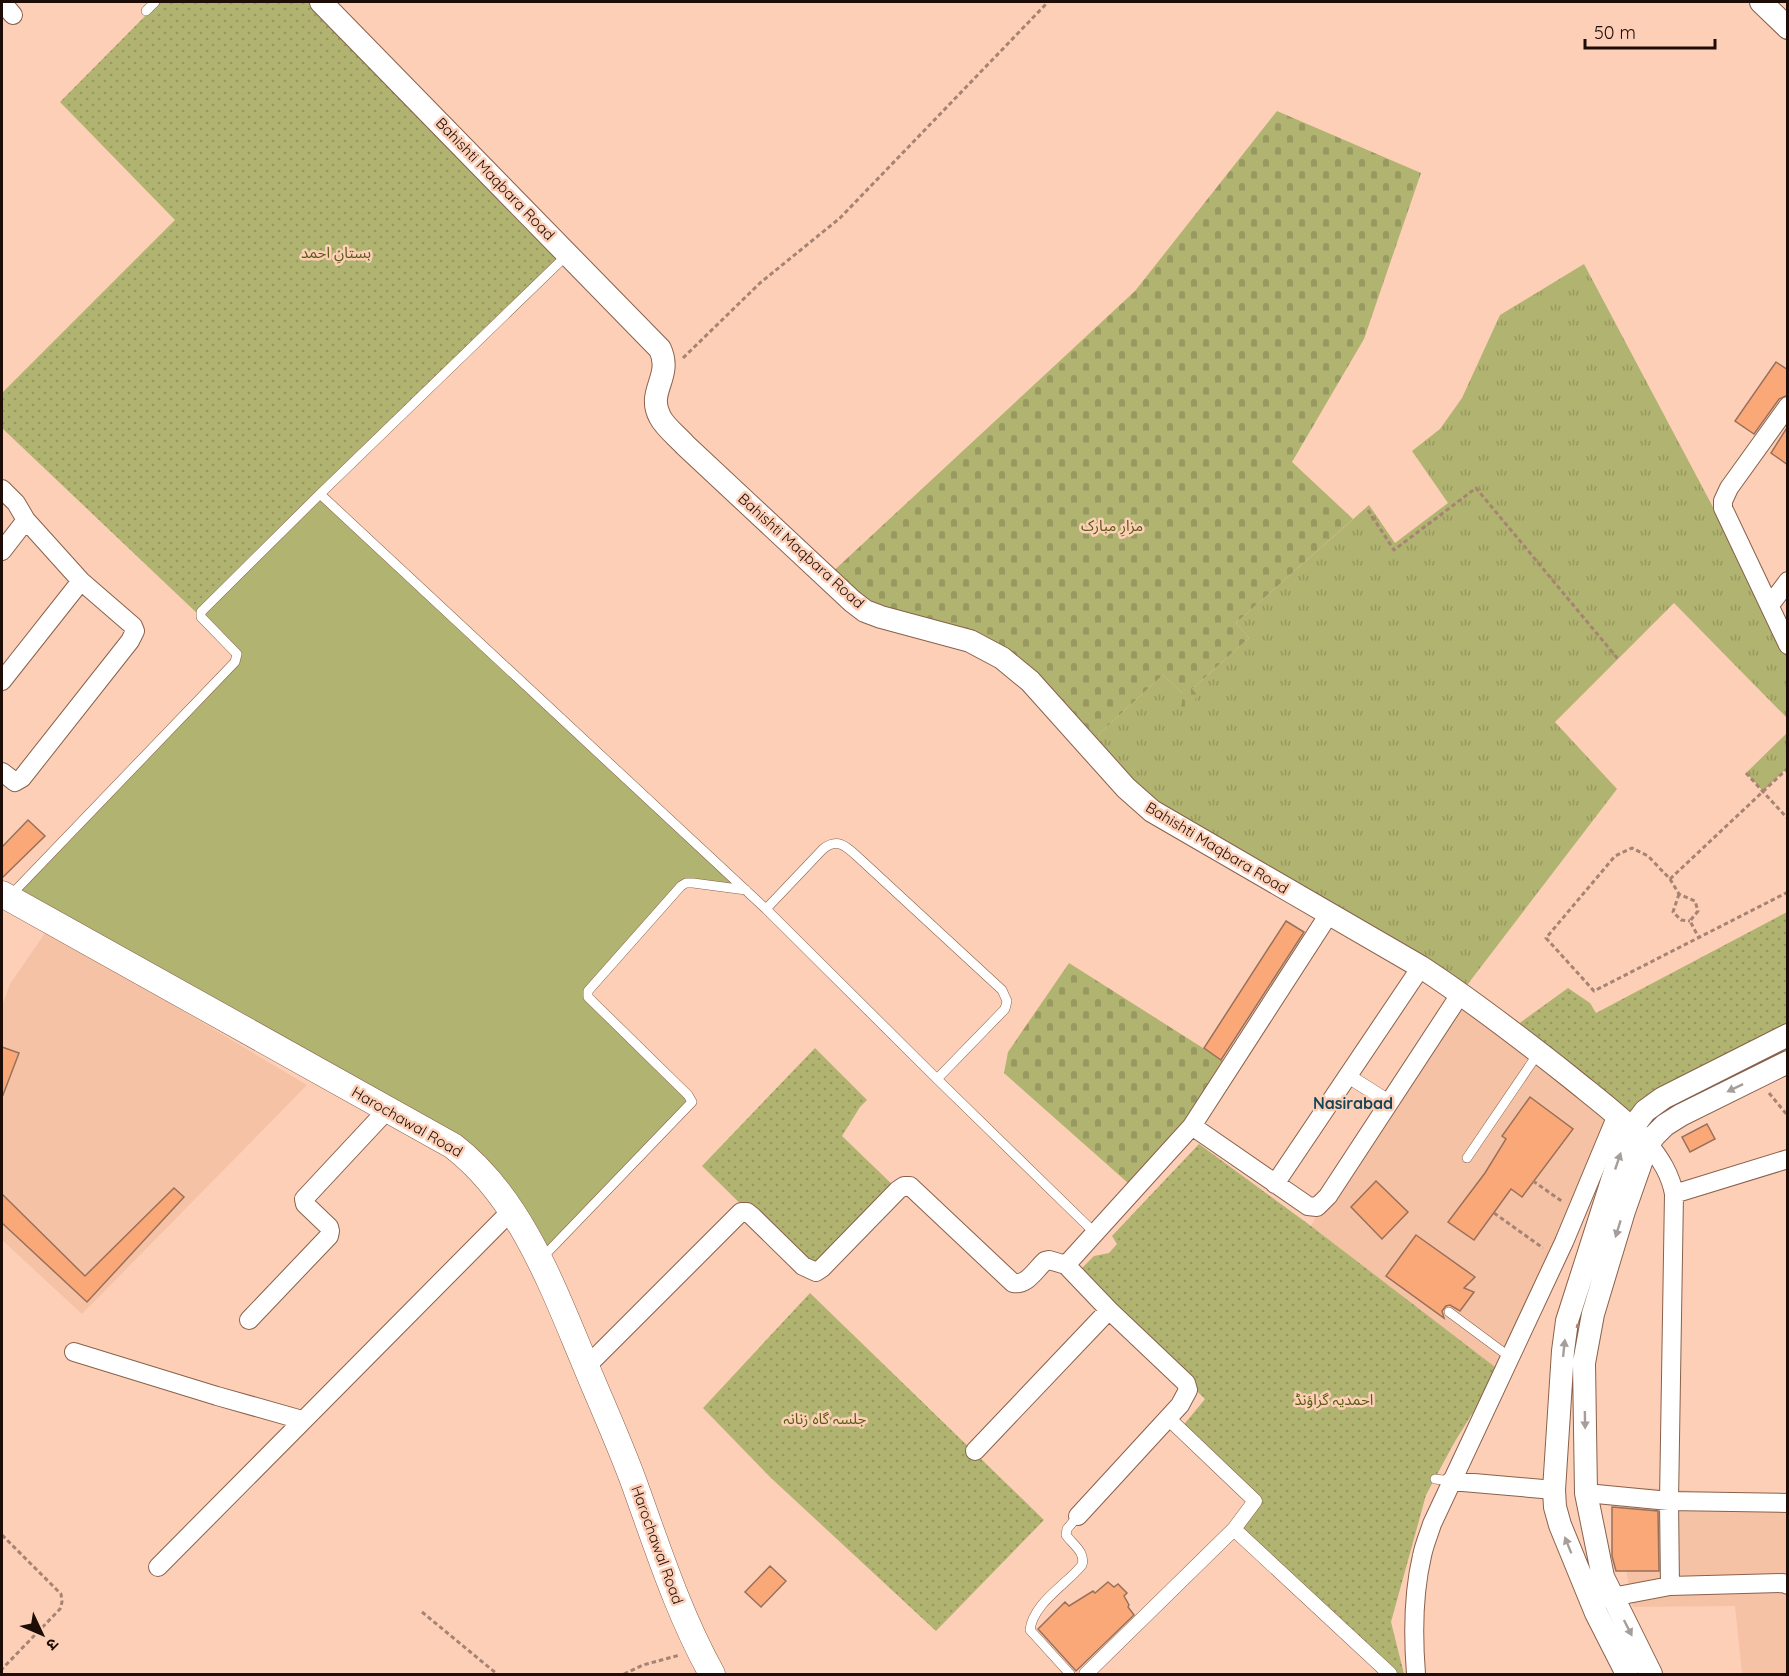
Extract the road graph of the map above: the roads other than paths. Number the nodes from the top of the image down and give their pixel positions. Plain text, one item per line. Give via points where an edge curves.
1 (155, 2) edge
2 (321, 2) edge
3 (1761, 2) edge
4 (146, 11) dead end
5 (1788, 28) edge
6 (568, 254) junction
7 (1788, 406) edge
8 (2, 489) edge
9 (320, 494) junction
10 (26, 520) junction
11 (2, 551) edge
12 (81, 581) junction
13 (1788, 581) edge
14 (1770, 605) junction
15 (1788, 645) edge
16 (2, 681) edge
17 (2, 772) edge
18 (746, 890) junction
19 (5, 896) edge
20 (766, 909) junction
21 (1329, 914) junction
22 (1421, 967) junction
23 (1461, 993) junction
24 (1788, 1035) edge
25 (1539, 1052) junction
26 (1788, 1062) edge
27 (1348, 1076) junction
28 (937, 1079) junction
29 (1389, 1102) junction
30 (387, 1110) junction
31 (1192, 1126) junction
32 (1638, 1135) junction
33 (1467, 1158) dead end
34 (1788, 1159) edge
35 (1275, 1184) junction
36 (1673, 1189) junction
37 (511, 1211) junction
38 (1096, 1233) junction
39 (540, 1260) junction
40 (1066, 1264) junction
41 (1109, 1310) junction
42 (1449, 1312) dead end
43 (249, 1320) dead end
44 (1578, 1325) junction
45 (74, 1352) dead end
46 (1510, 1358) junction
47 (586, 1367) junction
48 (1168, 1418) junction
49 (302, 1420) junction
50 (975, 1451) dead end
51 (1443, 1480) junction
52 (1554, 1490) junction
53 (1586, 1493) junction
54 (1778, 1499) edge
55 (1669, 1501) junction
56 (1078, 1516) joint
57 (1234, 1528) junction
58 (158, 1567) dead end
59 (1788, 1585) edge
60 (1670, 1586) junction
61 (1600, 1587) junction
62 (711, 1674) edge
63 (1070, 1674) edge
64 (1086, 1674) edge
65 (1390, 1674) edge
66 (1416, 1674) edge
67 (1627, 1674) edge
68 (1651, 1674) edge

1 - 4 lane
2 - 6 street, Bahishti Maqbara Road
3 - 5 street
6 - 9 lane
6 - 21 street, Bahishti Maqbara Road via 660,349 665,369 655,399 661,420 852,601 873,614 970,641 1002,658 1030,681 1152,812
7 - 14 street via 1723,501 1725,514
8 - 10 street
9 - 18 lane
9 - 19 lane via 201,612 201,617 237,654 235,662
10 - 11 street
10 - 12 street
12 - 16 street
12 - 17 street via 133,626 134,636 22,778 12,781
13 - 14 street
14 - 15 street
18 - 20 lane
18 - 39 lane via 693,883 681,886 588,991 588,997 692,1102
19 - 30 main road, Harochawal Road
20 - 28 lane
20 - 28 lane via 830,843 846,846 1002,990 1007,1001 1005,1009
21 - 22 street, Bahishti Maqbara Road
21 - 31 street
22 - 23 street, Bahishti Maqbara Road
22 - 27 street
23 - 25 street, Bahishti Maqbara Road
23 - 29 street
24 - 32 street via 1663,1098 1645,1111
25 - 32 street, Bahishti Maqbara Road
25 - 33 lane
26 -> 32 street
27 - 29 street
27 - 35 street
28 - 38 lane
29 - 35 street via 1317,1207 1308,1206
30 - 37 main road, Harochawal Road via 465,1155
30 - 43 street via 304,1199 329,1227 328,1236
31 - 35 street
31 - 38 street
32 - 36 street
32 - 44 street via 1616,1168
32 - 46 street via 1576,1212
34 - 36 street
36 - 55 street
37 - 39 main road, Harochawal Road
37 - 49 street
38 - 40 street
39 - 47 main road, Harochawal Road
40 - 41 street
40 - 47 street via 1045,1261 1024,1282 1014,1283 910,1186 898,1190 816,1272 803,1266 752,1216 741,1212
41 - 48 street via 1186,1383 1185,1397
41 - 50 street
42 - 46 lane
52 -> 44 street via 1563,1351
44 -> 53 street via 1584,1363
45 - 49 street
46 - 51 street
47 - 62 main road, Harochawal Road via 676,1598
48 - 56 street
48 - 57 street via 1255,1501
49 - 58 street
51 - 52 street
51 - 66 street via 1418,1582
52 - 53 street
61 -> 52 street via 1558,1516
53 - 55 street
53 - 61 street
54 - 55 street
55 - 60 street
56 - 63 lane via 1066,1535 1082,1553 1082,1565 1041,1606 1031,1619 1030,1630
57 - 64 street
57 - 65 street
59 - 60 street
60 - 61 street
61 - 67 street
61 -> 68 street

